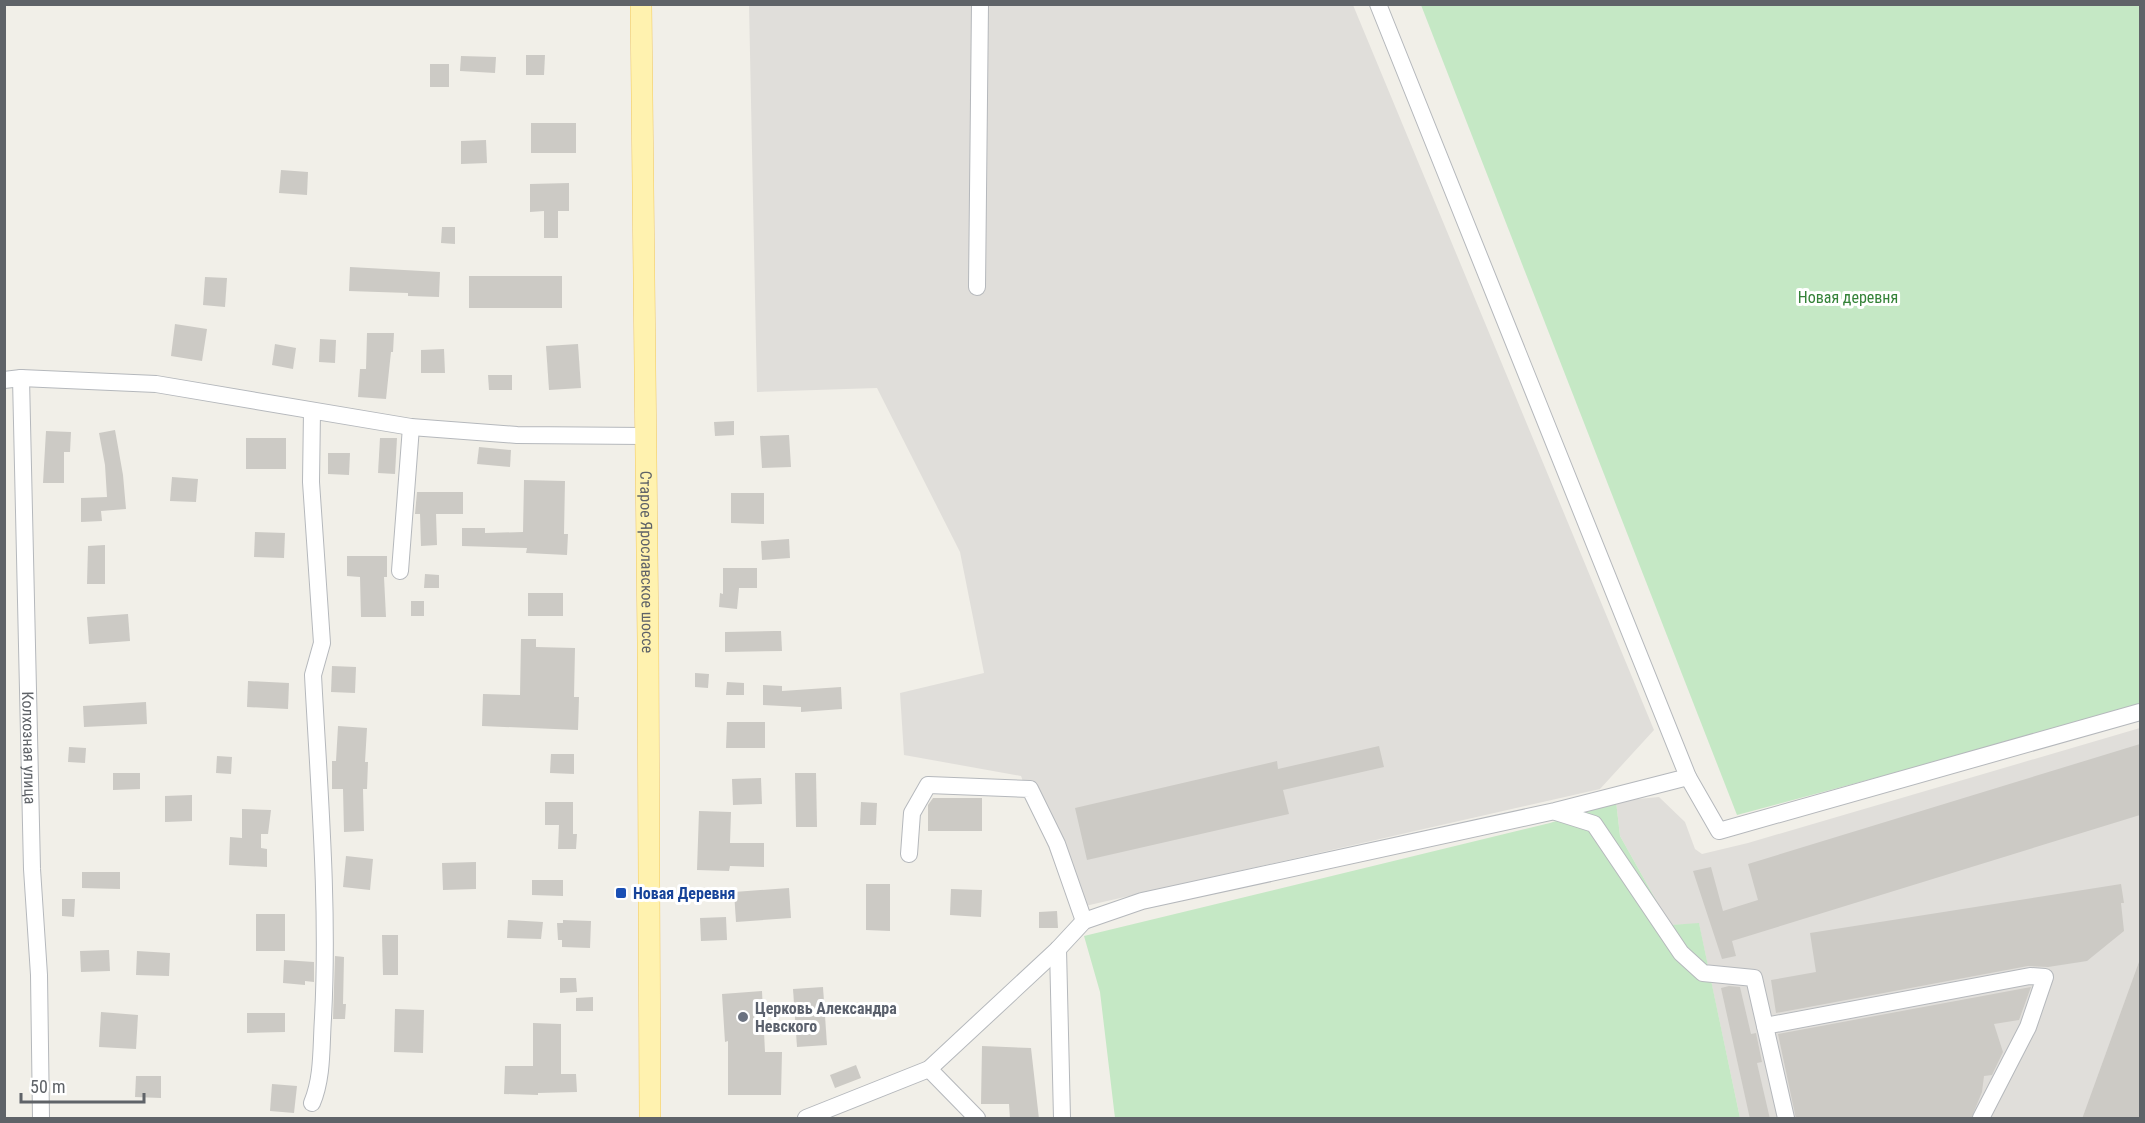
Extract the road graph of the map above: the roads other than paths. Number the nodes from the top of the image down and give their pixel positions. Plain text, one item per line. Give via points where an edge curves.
1 (641, 4) edge
2 (980, 4) edge
3 (1378, 4) edge
4 (977, 287) dead end
5 (13, 379) edge
6 (312, 411) junction
7 (411, 427) junction
8 (645, 436) junction
9 (400, 572) dead end
10 (2140, 712) edge
11 (1688, 777) junction
12 (1555, 811) junction
13 (909, 854) dead end
14 (1084, 921) junction
15 (1058, 949) junction
16 (1765, 1026) junction
17 (929, 1069) junction
18 (312, 1103) dead end
19 (41, 1119) edge
20 (650, 1119) edge
21 (806, 1119) edge
22 (977, 1119) edge
23 (1062, 1119) edge
24 (1786, 1119) edge
25 (1981, 1119) edge

1 - 8 main road, Старое Ярославское шоссе
2 - 4 street
3 - 11 street
5 - 6 street via 156,384
5 - 19 street, Колхозная улица via 39,975
6 - 7 street
6 - 18 street via 311,482 322,643 313,675 325,902 318,1089
7 - 8 street via 518,435
7 - 9 street
8 - 20 main road, Старое Ярославское шоссе
10 - 11 street via 1719,831
11 - 12 street
12 - 14 street via 1142,901
12 - 16 street via 1594,824 1681,953 1703,973 1754,978
13 - 14 street via 912,813 928,785 1030,789 1057,844
14 - 15 street
15 - 17 street
15 - 23 street
16 - 24 street
16 - 25 street via 2030,976 2044,977 2028,1027
17 - 21 street
17 - 22 street

